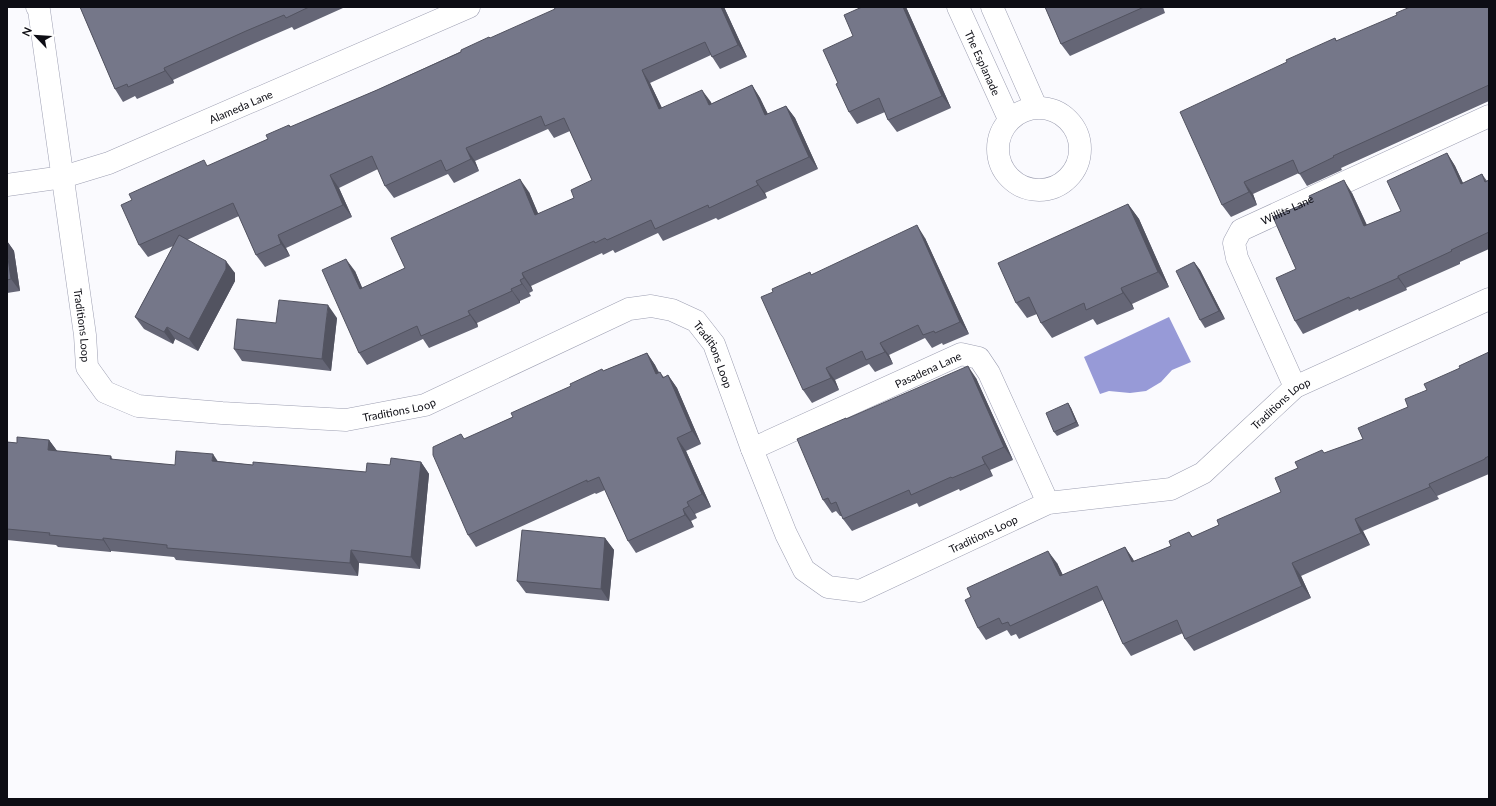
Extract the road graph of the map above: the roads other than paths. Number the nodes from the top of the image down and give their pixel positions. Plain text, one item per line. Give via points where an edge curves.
1 (469, 7) edge
2 (958, 7) edge
3 (992, 7) edge
4 (38, 8) edge
5 (1036, 107) junction
6 (1489, 116) edge
7 (1009, 119) junction
8 (63, 177) junction
9 (7, 185) edge
10 (1489, 299) edge
11 (1295, 387) junction
12 (752, 449) junction
13 (1048, 503) junction

1 - 8 street, Alameda Lane via 109,163
2 - 7 street, The Esplanade
3 - 5 street
4 - 8 street, Traditions Loop
5 - 7 street
5 - 7 street via 1057,111 1073,125 1080,144 1077,165 1064,182 1045,190 1024,189 1007,177 998,158 998,137
6 - 11 street, Willits Lane via 1241,230 1234,243 1237,258
8 - 9 street, Alameda Lane
8 - 12 street, Traditions Loop via 85,335 87,367 105,392 138,406 346,420 425,404 629,308 651,306 672,310 696,321 714,344
10 - 11 street, Traditions Loop
11 - 13 street, Traditions Loop via 1203,473 1171,489
12 - 13 street, Traditions Loop via 786,534 804,570 828,587 860,591
12 - 13 street, Pasadena Lane via 961,354 978,358 989,373

